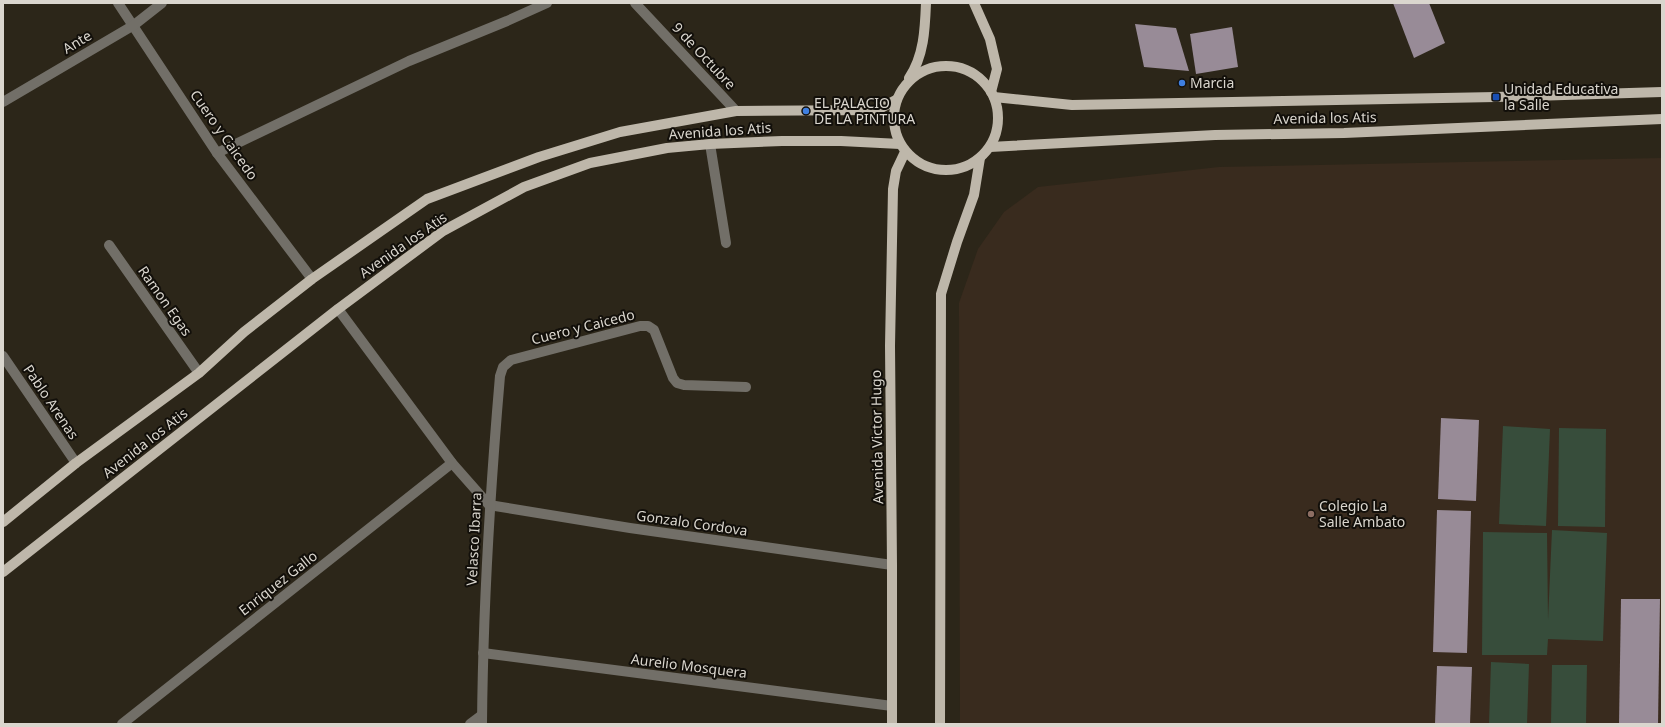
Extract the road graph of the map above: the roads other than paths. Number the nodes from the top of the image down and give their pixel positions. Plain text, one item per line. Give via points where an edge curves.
1 (118, 3) edge
2 (162, 3) edge
3 (547, 3) edge
4 (635, 3) edge
5 (926, 3) edge
6 (974, 3) edge
7 (134, 25) junction
8 (903, 87) junction
9 (1662, 92) edge
10 (993, 95) junction
11 (896, 100) junction
12 (3, 102) edge
13 (736, 110) junction
14 (1662, 119) edge
15 (710, 144) junction
16 (990, 147) junction
17 (902, 148) junction
18 (217, 153) junction
19 (980, 158) junction
20 (726, 243) dead end
21 (109, 245) dead end
22 (312, 279) junction
23 (338, 309) junction
24 (3, 356) edge
25 (511, 360) joint
26 (199, 373) junction
27 (746, 387) dead end
28 (76, 463) junction
29 (452, 463) junction
30 (489, 505) junction
31 (3, 522) edge
32 (892, 565) junction
33 (3, 572) edge
34 (483, 653) junction
35 (892, 706) junction
36 (482, 719) edge
37 (122, 724) edge
38 (470, 724) edge
39 (892, 724) edge
40 (940, 724) edge

1 - 7 street, Cuero y Caicedo
2 - 7 street, Ante
3 - 18 street via 409,61
4 - 13 street, 9 de Octubre
5 - 8 main road via 925,34 916,68
6 - 10 main road via 990,39 997,69
7 - 12 street, Ante
7 - 18 street, Cuero y Caicedo
8 - 10 main road via 916,74 932,67 949,65 966,69 981,79
8 - 11 main road
9 - 10 main road, Avenida los Atis via 1072,105
10 - 16 main road via 998,114 997,132
11 - 13 main road, Avenida los Atis via 877,110
11 - 17 main road via 894,123
13 - 22 main road, Avenida los Atis via 620,132 539,157 427,199
14 - 16 main road, Avenida los Atis via 1344,133 1215,135
15 - 17 main road, Avenida los Atis via 841,141
15 - 20 street
15 - 23 main road, Avenida los Atis via 667,148 590,163 524,187 443,231
16 - 19 main road
17 - 19 main road via 917,163 932,169 949,171 965,167
17 - 32 main road, Avenida Victor Hugo via 893,189 890,346
18 - 22 street, Cuero y Caicedo
19 - 40 main road via 974,195 941,294
21 - 26 street, Ramon Egas
22 - 26 main road, Avenida los Atis via 244,332
23 - 29 street
23 - 33 main road, Avenida los Atis
24 - 28 street, Pablo Arenas
25 - 27 street, Cuero y Caicedo via 648,326 654,330 677,383 684,386
25 - 30 street, Velasco Ibarra via 503,367 500,376
26 - 28 main road, Avenida los Atis
28 - 31 main road, Avenida los Atis
29 - 30 street
29 - 37 street, Enriquez Gallo
30 - 32 street, Gonzalo Cordova
30 - 34 street, Velasco Ibarra
32 - 35 main road, Avenida Victor Hugo
34 - 35 street, Aurelio Mosquera
34 - 36 street, Velasco Ibarra
35 - 39 main road, Avenida Victor Hugo
36 - 38 street

